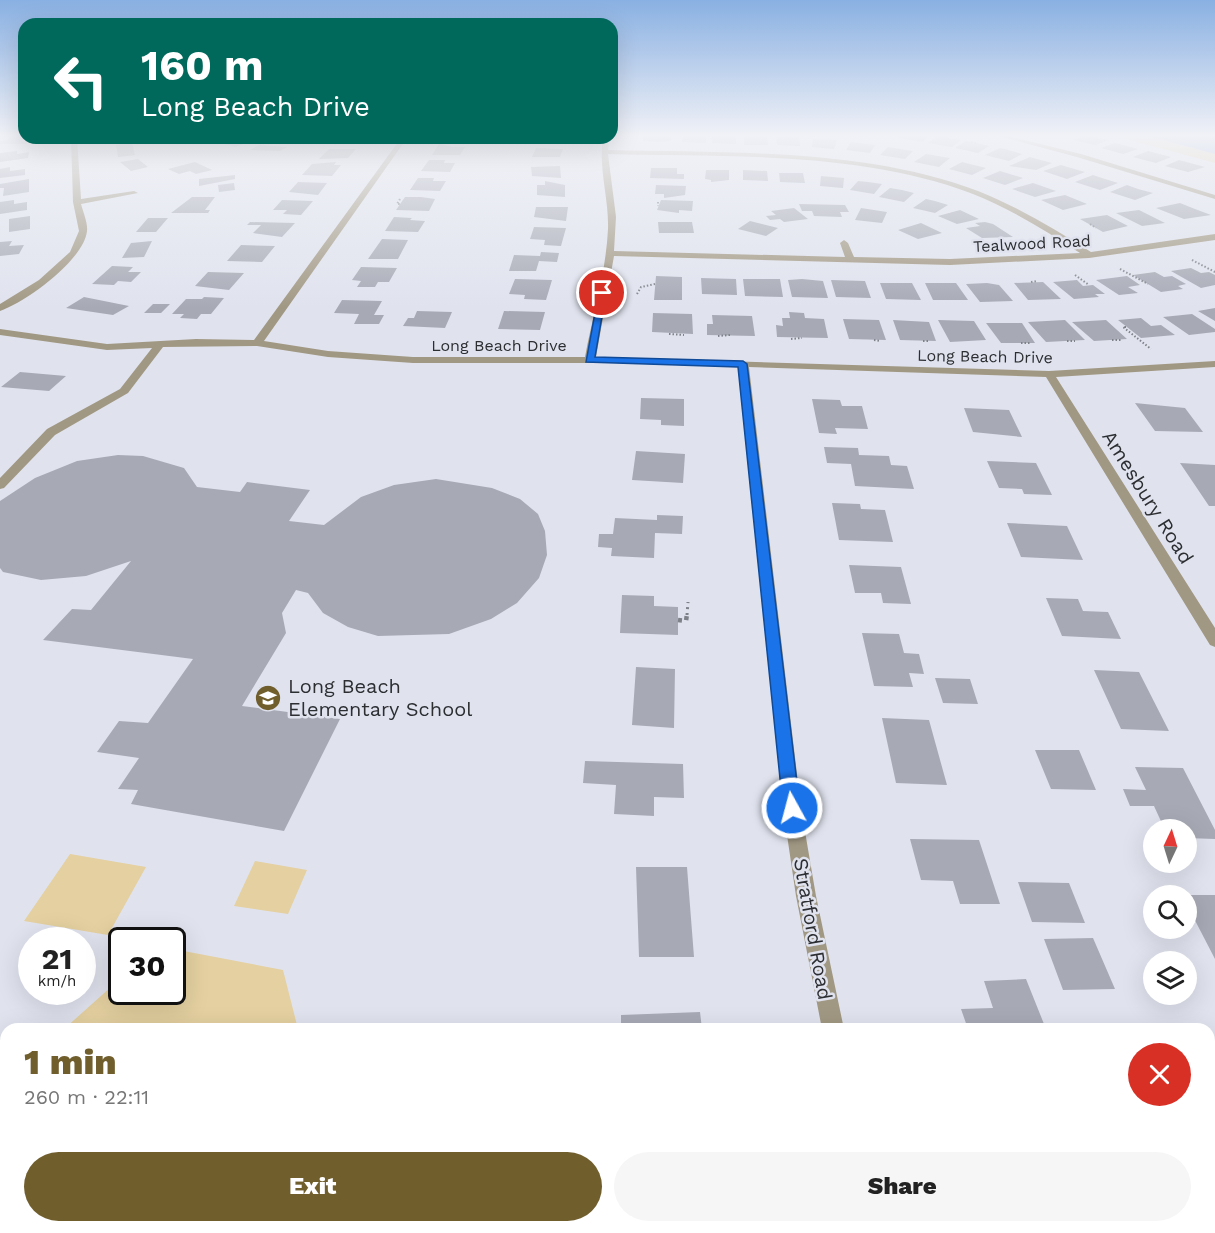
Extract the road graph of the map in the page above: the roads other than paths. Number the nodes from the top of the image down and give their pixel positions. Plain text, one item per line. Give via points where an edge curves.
1 (77, 194) edge
2 (134, 194) dead end
3 (363, 194) edge
4 (609, 194) edge
5 (975, 194) edge
6 (77, 202) junction
7 (1215, 237) edge
8 (844, 243) dead end
9 (609, 253) junction
10 (1089, 255) junction
11 (850, 259) junction
12 (0, 308) edge
13 (0, 332) edge
14 (257, 343) junction
15 (160, 344) junction
16 (590, 360) junction
17 (743, 364) junction
18 (1215, 364) edge
19 (1049, 374) junction
20 (0, 485) edge
21 (1215, 642) edge
22 (831, 1023) edge

1 - 6 street
2 - 6 street
3 - 14 street
4 - 9 street via 613,211
5 - 10 street via 1020,212
6 - 12 street via 83,231 74,253 42,282
7 - 10 street, Tealwood Road
8 - 11 street
9 - 11 street, Tealwood Road
9 - 16 street
10 - 11 street, Tealwood Road via 950,262
13 - 15 street, Long Beach Drive via 107,347
14 - 15 street, Long Beach Drive
14 - 16 street, Long Beach Drive via 328,354 413,360
15 - 20 street via 124,392 51,432
16 - 17 street, Long Beach Drive
17 - 19 street, Long Beach Drive
17 - 22 street, Stratford Road via 792,808
18 - 19 street, Long Beach Drive
19 - 21 street, Amesbury Road

